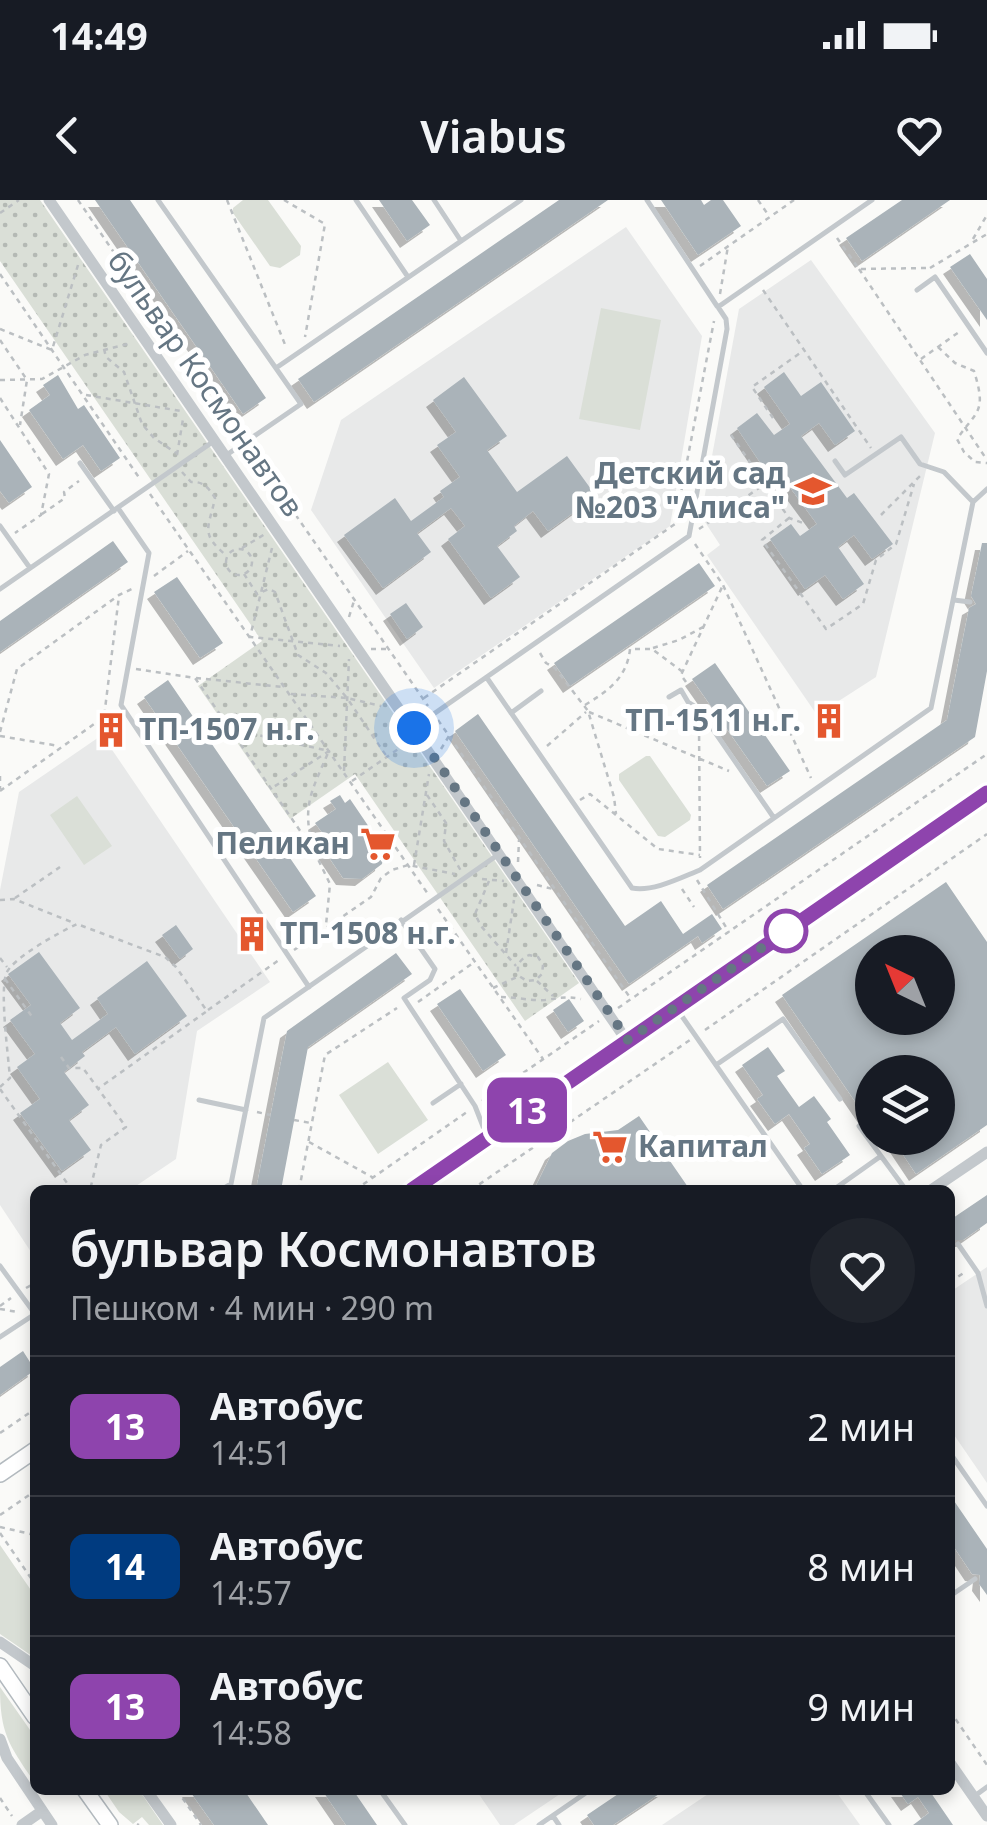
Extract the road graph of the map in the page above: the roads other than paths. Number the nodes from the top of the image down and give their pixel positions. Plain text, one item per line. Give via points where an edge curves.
1 (158, 200) edge
2 (356, 200) edge
3 (434, 200) edge
4 (522, 200) edge
5 (647, 200) edge
6 (872, 200) edge
7 (52, 201) edge
8 (462, 241) junction
9 (408, 277) junction
10 (918, 290) dead end
11 (718, 307) junction
12 (987, 353) edge
13 (276, 368) junction
14 (214, 440) junction
15 (225, 456) junction
16 (835, 461) dead end
17 (80, 463) dead end
18 (987, 490) edge
19 (973, 502) junction
20 (116, 510) junction
21 (0, 526) edge
22 (30, 568) junction
23 (0, 589) edge
24 (954, 600) junction
25 (970, 602) dead end
26 (487, 678) junction
27 (541, 692) dead end
28 (669, 697) dead end
29 (511, 713) junction
30 (416, 731) junction
31 (987, 793) edge
32 (774, 818) junction
33 (499, 854) junction
34 (401, 920) junction
35 (309, 987) junction
36 (676, 1007) junction
37 (628, 1040) junction
38 (716, 1064) junction
39 (461, 1084) junction
40 (840, 1099) dead end
41 (199, 1100) dead end
42 (433, 1103) dead end
43 (246, 1110) junction
44 (488, 1138) junction
45 (987, 1152) edge
46 (881, 1156) joint
47 (434, 1184) edge
48 (230, 1185) edge
49 (801, 1185) edge
50 (840, 1185) edge
51 (902, 1185) edge
52 (938, 1185) edge
53 (958, 1244) dead end
54 (0, 1266) edge
55 (987, 1306) edge
56 (30, 1307) edge
57 (30, 1317) edge
58 (0, 1337) edge
59 (30, 1453) edge
60 (955, 1460) edge
61 (0, 1474) edge
62 (987, 1506) edge
63 (976, 1578) dead end
64 (955, 1593) edge
65 (0, 1642) edge
66 (30, 1663) edge
67 (0, 1666) edge
68 (30, 1710) edge
69 (0, 1740) edge
70 (955, 1770) edge
71 (987, 1787) edge
72 (30, 1792) edge
73 (32, 1795) edge
74 (89, 1795) edge
75 (149, 1795) edge
76 (384, 1795) edge
77 (583, 1795) edge
78 (868, 1795) edge
79 (974, 1797) junction
80 (42, 1810) junction
81 (553, 1816) junction
82 (987, 1816) edge
83 (20, 1825) edge
84 (52, 1825) edge
85 (110, 1825) edge
86 (170, 1825) edge
87 (405, 1825) edge
88 (539, 1825) edge
89 (559, 1825) edge
90 (889, 1825) edge

1 - 13 lane
2 - 9 lane
3 - 8 lane
4 - 8 lane
5 - 11 lane
6 - 11 lane
7 - 14 street, бульвар Космонавтов
8 - 9 lane
9 - 13 lane
10 - 12 lane via 935,277
11 - 26 lane via 727,329 689,536
13 - 15 lane via 301,404
14 - 15 street, бульвар Космонавтов
14 - 20 lane
15 - 30 street, бульвар Космонавтов
16 - 19 lane via 845,475 901,438 920,464 944,472
17 - 20 lane
18 - 19 lane
19 - 24 lane
20 - 22 lane
20 - 35 lane via 149,553 121,705
21 - 22 lane
22 - 23 lane
24 - 25 lane
24 - 32 lane via 931,708
26 - 29 lane
26 - 30 lane
27 - 29 lane
28 - 32 lane via 681,690 699,709
29 - 32 lane via 632,888 700,870
30 - 33 street, бульвар Космонавтов
31 - 36 main road
33 - 34 lane
33 - 37 street, бульвар Космонавтов
34 - 35 lane
34 - 39 lane via 435,969 404,998
35 - 43 lane via 264,1018
36 - 37 main road
36 - 38 lane
37 - 44 main road
38 - 40 lane via 783,1019
38 - 49 lane
39 - 42 lane
39 - 44 lane
41 - 43 lane
43 - 48 lane
44 - 47 main road
45 - 52 street
46 - 50 lane
46 - 51 lane
53 - 55 lane via 978,1273
54 - 56 lane
57 - 58 lane
59 - 61 main road
60 - 62 lane
63 - 64 lane
65 - 66 street
67 - 68 main road
69 - 72 street
70 - 79 street
71 - 79 lane
73 - 80 street
74 - 85 main road
75 - 86 street
76 - 87 lane
77 - 81 lane
78 - 90 lane
79 - 82 street
80 - 83 street
80 - 84 street
81 - 88 lane
81 - 89 lane

